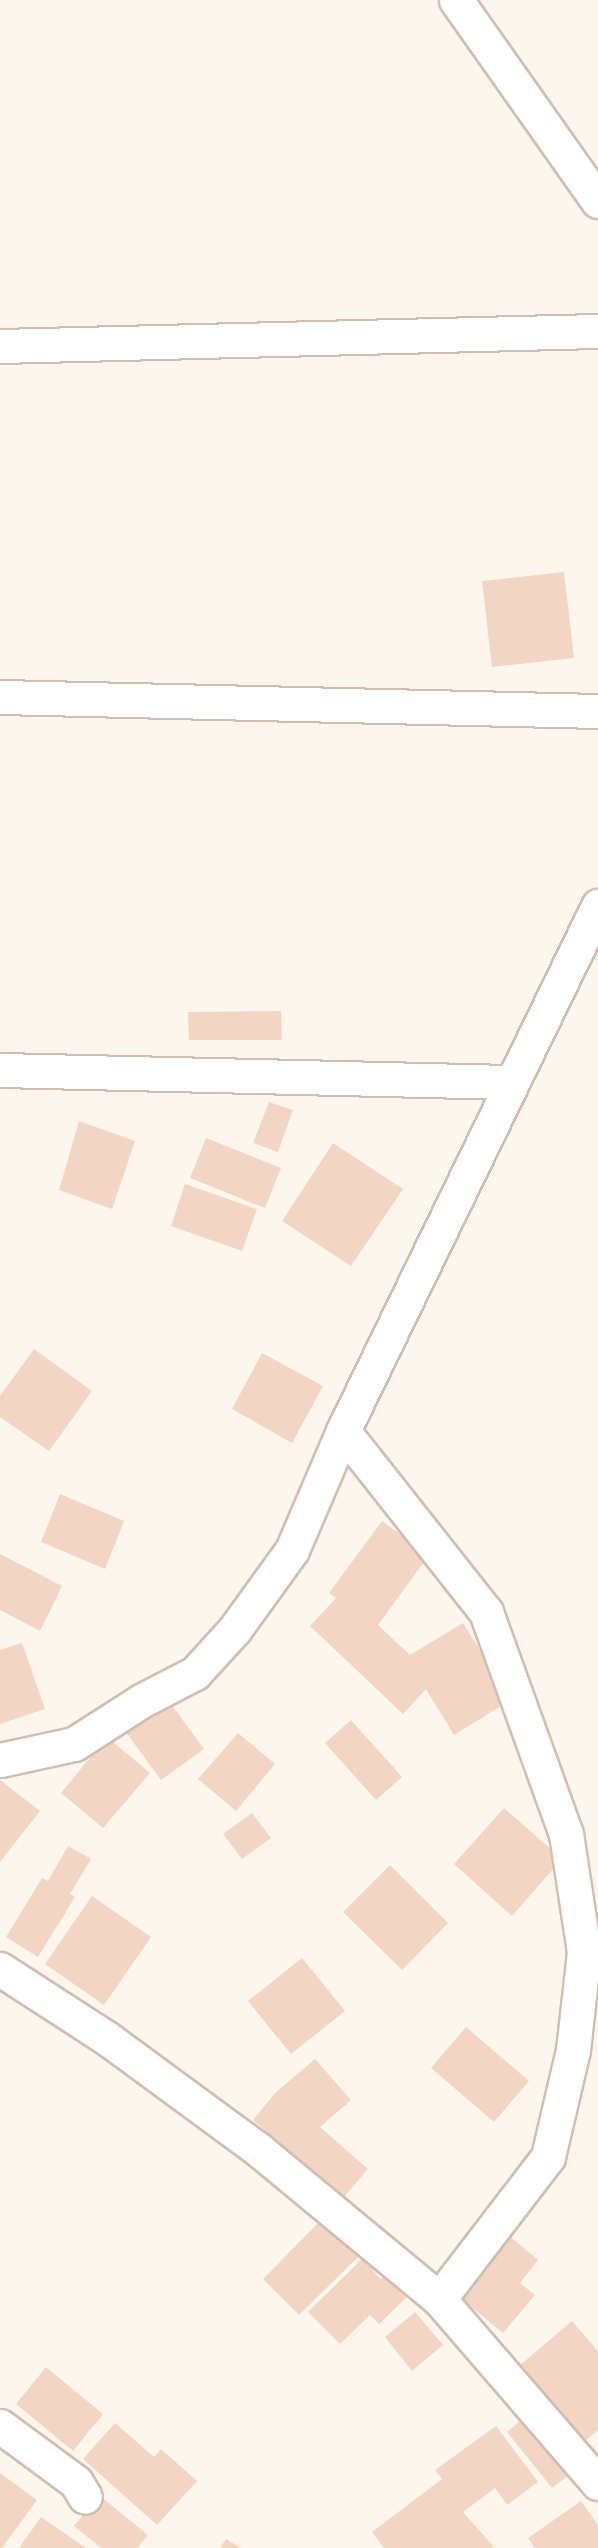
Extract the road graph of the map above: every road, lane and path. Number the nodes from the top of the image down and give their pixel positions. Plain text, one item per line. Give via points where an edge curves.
1 (456, 0) edge
2 (598, 201) edge
3 (598, 331) edge
4 (0, 346) edge
5 (0, 697) edge
6 (598, 711) edge
7 (598, 906) edge
8 (0, 1070) edge
9 (511, 1082) junction
10 (343, 1431) junction
11 (0, 1760) edge
12 (0, 1969) edge
13 (439, 2299) junction
14 (0, 2426) edge
15 (598, 2483) edge
16 (85, 2498) dead end

1 - 2 street
3 - 4 street
5 - 6 street
7 - 9 street
8 - 9 street
9 - 10 street
10 - 11 street via 292,1550 235,1629 195,1673 141,1701 74,1744
10 - 13 street via 486,1611 566,1834 584,1952 573,2050 548,2157
12 - 13 street via 108,2039 259,2150
13 - 15 street
14 - 16 street via 76,2482

